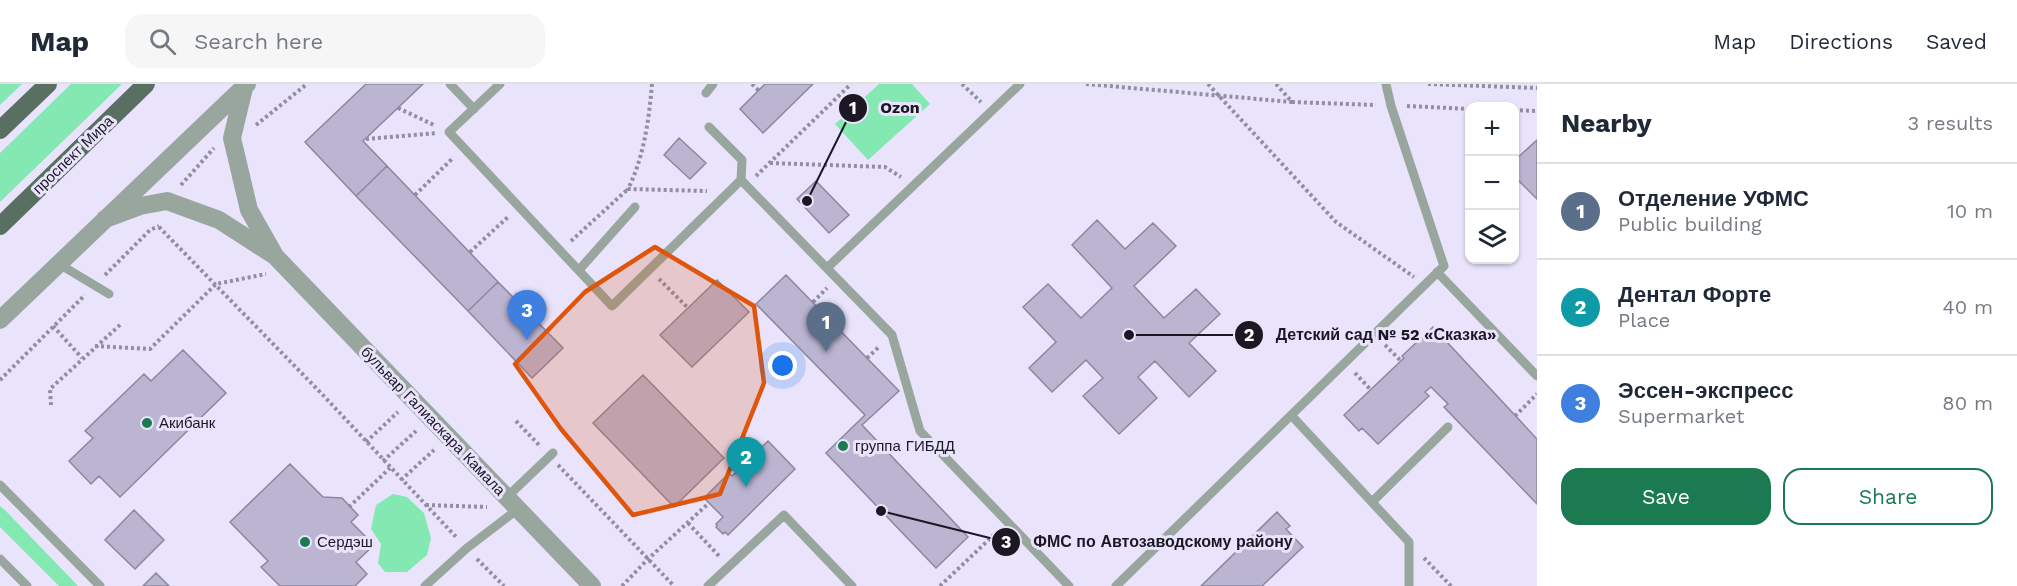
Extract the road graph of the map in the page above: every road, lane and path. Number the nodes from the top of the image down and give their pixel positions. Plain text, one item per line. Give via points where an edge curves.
1 (48, 84) edge
2 (146, 84) edge
3 (308, 84) edge
4 (450, 84) edge
5 (500, 84) edge
6 (652, 84) edge
7 (713, 84) edge
8 (752, 84) edge
9 (851, 84) edge
10 (962, 84) edge
11 (1020, 84) edge
12 (1086, 84) edge
13 (1208, 84) edge
14 (1276, 84) edge
15 (1386, 84) edge
16 (1428, 84) edge
17 (245, 86) edge
18 (1537, 88) edge
19 (759, 91) dead end
20 (706, 93) dead end
21 (1220, 96) junction
22 (1292, 102) junction
23 (1391, 106) junction
24 (398, 108) dead end
25 (474, 109) junction
26 (1465, 109) edge
27 (1519, 110) edge
28 (1537, 111) edge
29 (991, 112) junction
30 (709, 127) dead end
31 (253, 128) dead end
32 (0, 130) edge
33 (450, 132) junction
34 (366, 140) dead end
35 (221, 141) dead end
36 (464, 148) junction
37 (770, 163) junction
38 (744, 183) junction
39 (913, 186) junction
40 (628, 189) junction
41 (175, 190) dead end
42 (730, 192) junction
43 (415, 195) dead end
44 (518, 206) junction
45 (635, 207) dead end
46 (105, 219) junction
47 (0, 226) edge
48 (159, 227) dead end
49 (561, 251) junction
50 (470, 252) dead end
51 (281, 263) junction
52 (59, 264) junction
53 (827, 268) junction
54 (650, 269) junction
55 (579, 270) junction
56 (1437, 273) junction
57 (216, 284) junction
58 (1425, 285) junction
59 (110, 294) dead end
60 (688, 308) dead end
61 (0, 320) edge
62 (121, 324) dead end
63 (53, 326) dead end
64 (1374, 334) junction
65 (95, 346) junction
66 (82, 358) junction
67 (1401, 361) dead end
68 (1345, 363) junction
69 (1537, 376) edge
70 (1371, 390) dead end
71 (1537, 394) edge
72 (412, 399) junction
73 (51, 405) dead end
74 (1292, 415) junction
75 (1515, 416) dead end
76 (430, 418) junction
77 (516, 421) dead end
78 (1448, 427) dead end
79 (449, 437) junction
80 (366, 442) junction
81 (551, 455) junction
82 (383, 461) junction
83 (390, 468) junction
84 (401, 480) junction
85 (0, 485) edge
86 (1373, 501) junction
87 (709, 503) dead end
88 (514, 504) junction
89 (425, 505) junction
90 (349, 507) dead end
91 (1008, 522) junction
92 (688, 523) junction
93 (1409, 542) junction
94 (467, 548) junction
95 (0, 559) edge
96 (648, 559) junction
97 (729, 567) junction
98 (27, 586) edge
99 (100, 586) edge
100 (425, 586) edge
101 (504, 586) edge
102 (592, 586) edge
103 (622, 586) edge
104 (674, 586) edge
105 (708, 586) edge
106 (852, 586) edge
107 (940, 586) edge
108 (1069, 586) edge
109 (1116, 586) edge
110 (1409, 586) edge
111 (1451, 586) edge

1 - 32 main road
2 - 47 main road, проспект Мира
3 - 31 path
4 - 25 lane
5 - 25 lane
6 - 40 path via 649,121
7 - 20 lane
8 - 19 path
9 - 37 path
10 - 29 path
11 - 29 lane
12 - 21 path
13 - 21 path
14 - 22 path
15 - 23 lane
16 - 18 path
17 - 46 street
17 - 51 street via 232,138 249,210
21 - 22 path
21 - 58 path via 1336,222
22 - 23 path
23 - 26 path
23 - 56 lane via 1444,266
24 - 33 path
25 - 33 lane
27 - 28 path
29 - 39 lane
30 - 38 lane via 742,160
33 - 34 path
33 - 36 lane
35 - 41 path
36 - 43 path
36 - 44 lane
37 - 38 path
37 - 39 path via 885,167
38 - 42 lane
38 - 53 lane
39 - 53 lane
40 - 42 path
40 - 49 path
42 - 54 lane
44 - 49 lane
44 - 50 path
45 - 55 lane
46 - 51 street via 167,201 219,220
46 - 52 street
48 - 57 path
49 - 55 lane
51 - 57 path
51 - 72 street, бульвар Галиаскара Камала
52 - 59 lane
52 - 61 street
53 - 91 lane via 892,335 920,431
54 - 55 lane via 612,306
54 - 60 path
56 - 58 lane
56 - 69 lane
57 - 65 path via 150,349
57 - 80 path
58 - 64 lane
62 - 65 path
63 - 66 path
64 - 67 path
64 - 68 lane
65 - 66 path
66 - 73 path via 50,389
68 - 70 path
68 - 74 lane
71 - 75 path
72 - 76 street, бульвар Галиаскара Камала
72 - 80 path
74 - 86 lane
74 - 109 lane
76 - 79 street, бульвар Галиаскара Камала
76 - 82 path
77 - 81 path
78 - 86 lane
79 - 84 path
79 - 88 street, бульвар Галиаскара Камала
80 - 82 path
81 - 88 lane
81 - 96 path
82 - 83 path
83 - 84 path
83 - 90 path
84 - 89 path
85 - 99 lane
86 - 93 lane
87 - 92 path
88 - 89 path
88 - 94 lane
88 - 102 street, бульвар Галиаскара Камала
89 - 94 path
91 - 107 path
91 - 108 lane
92 - 96 path
92 - 97 path
93 - 110 lane
93 - 111 path
94 - 100 lane
94 - 101 path
95 - 98 lane
96 - 103 path
96 - 104 path
97 - 105 lane
97 - 106 lane via 784,515

